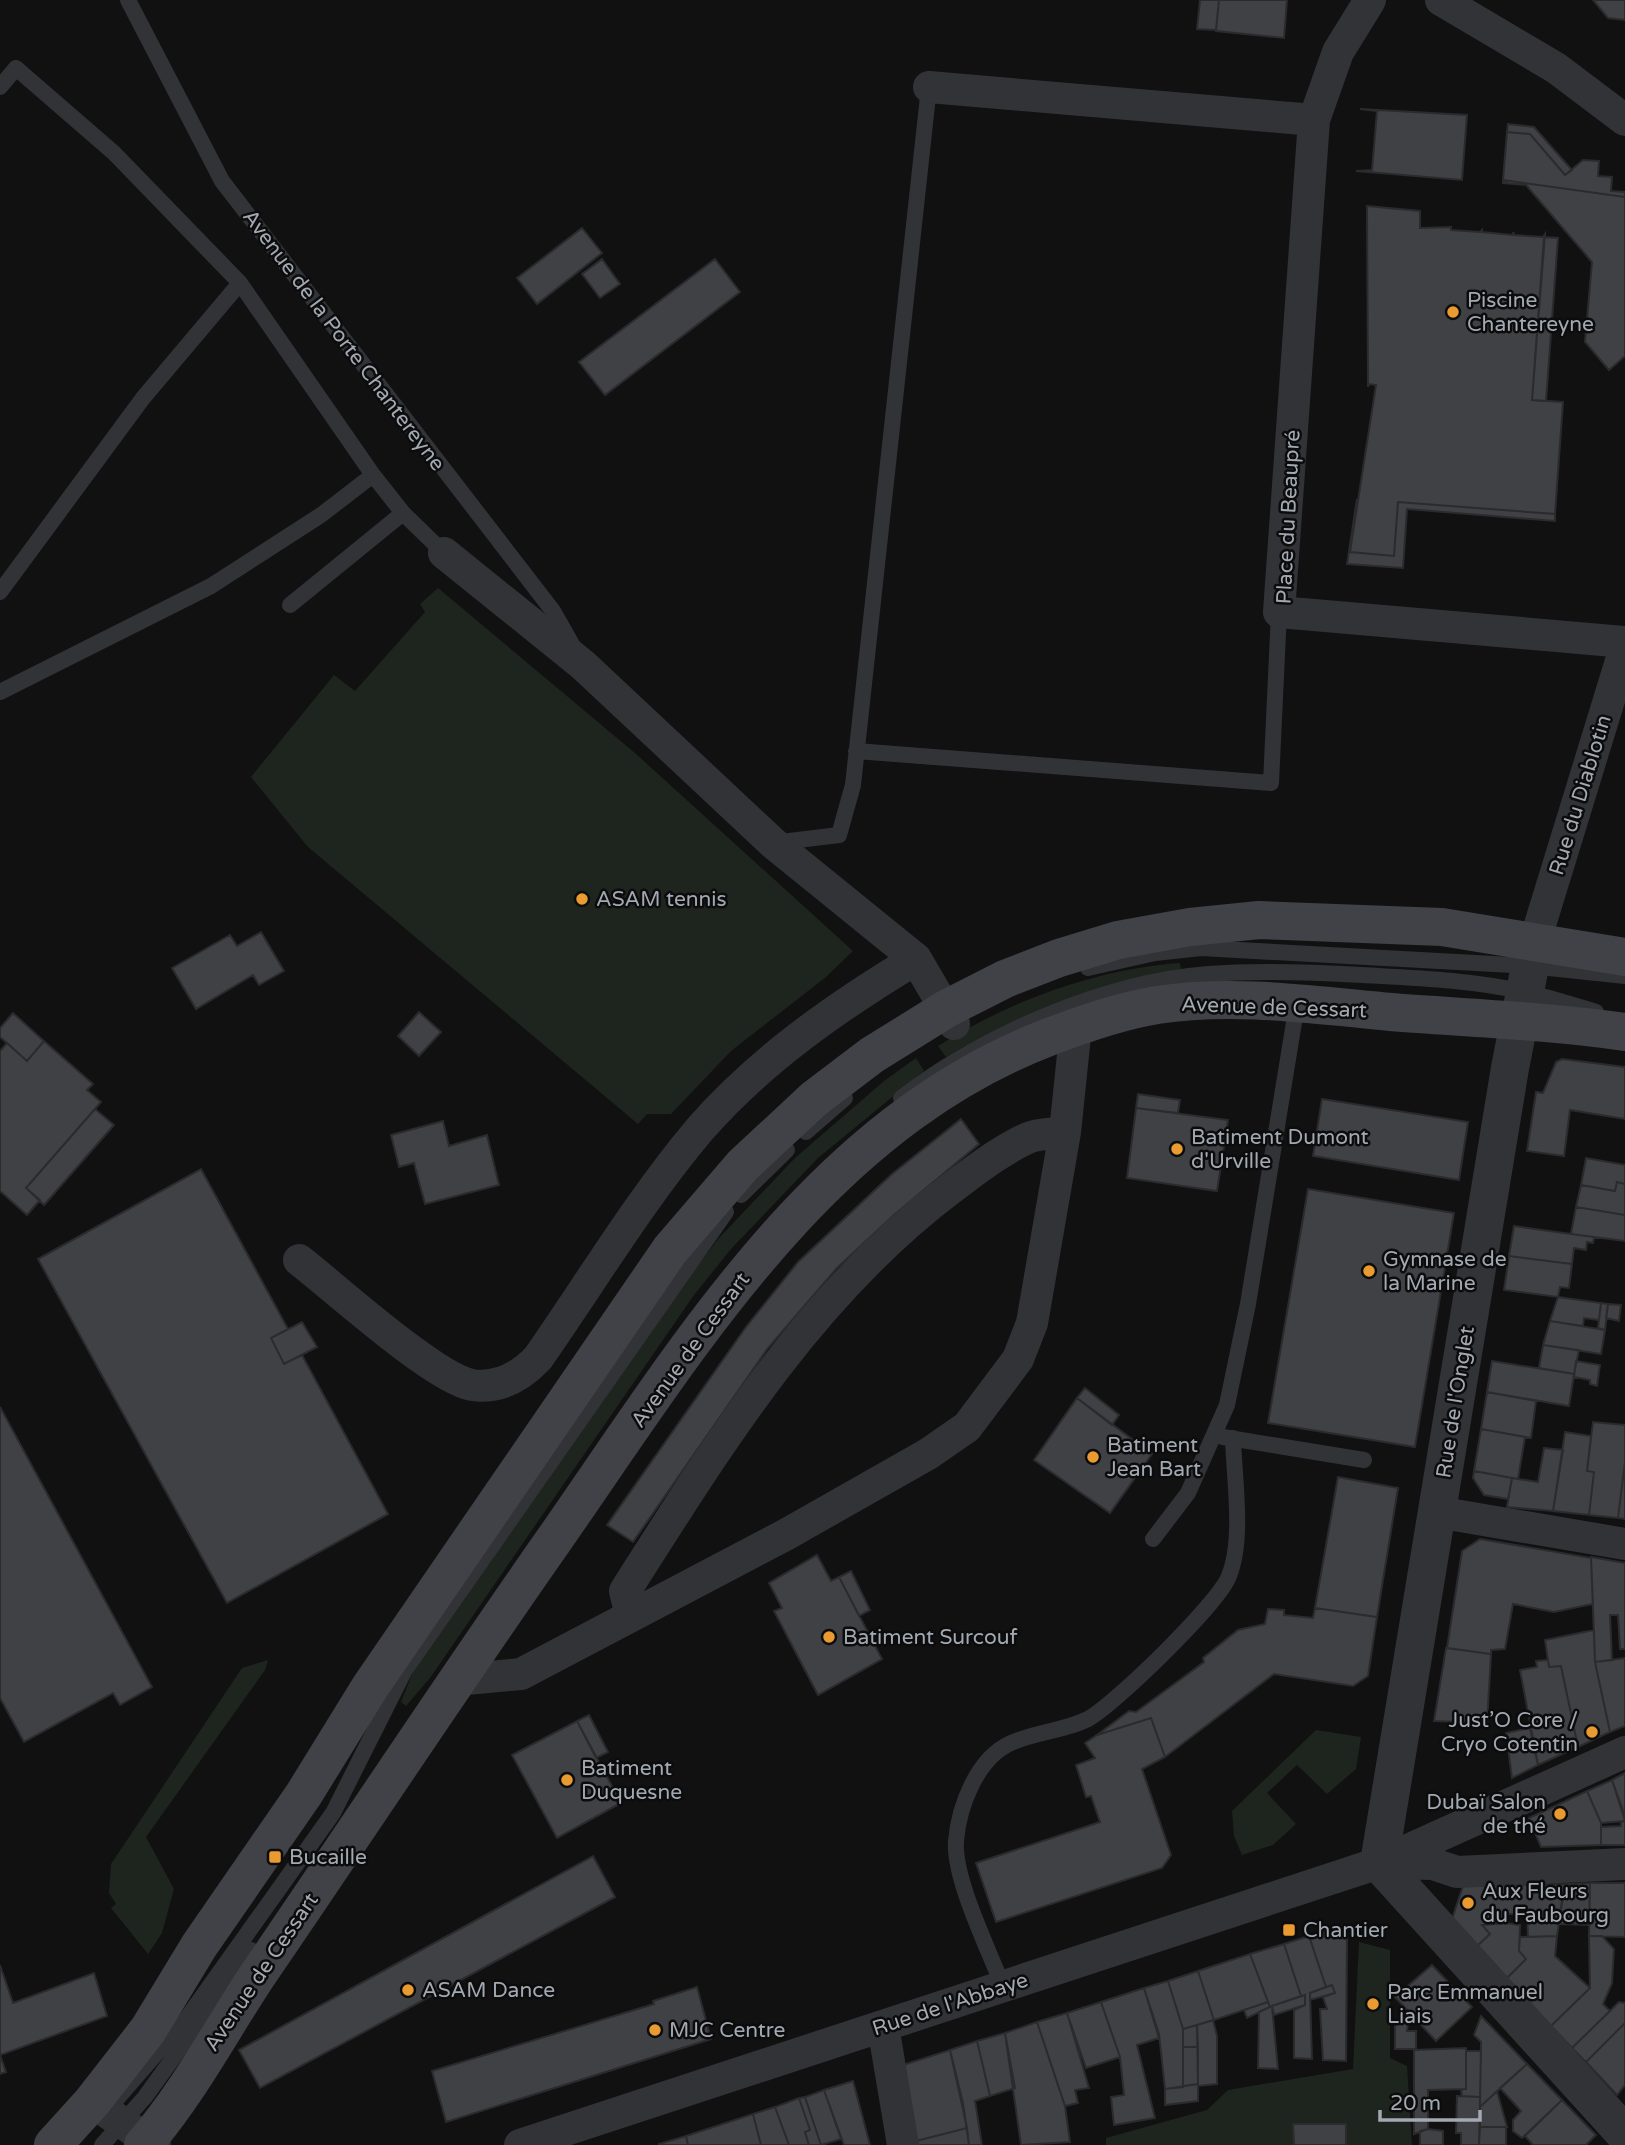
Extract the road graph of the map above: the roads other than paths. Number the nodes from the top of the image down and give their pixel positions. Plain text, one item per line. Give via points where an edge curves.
1 (128, 0) edge
2 (1370, 0) edge
3 (1441, 0) edge
4 (0, 87) edge
5 (929, 87) joint
6 (1314, 120) junction
7 (1625, 120) edge
8 (240, 283) junction
9 (373, 475) junction
10 (403, 513) junction
11 (444, 553) joint
12 (0, 592) edge
13 (290, 605) dead end
14 (1279, 612) junction
15 (1625, 642) edge
16 (1625, 648) edge
17 (583, 665) junction
18 (0, 692) edge
19 (856, 751) junction
20 (773, 843) junction
21 (1625, 957) edge
22 (916, 959) junction
23 (1068, 974) dead end
24 (1625, 976) edge
25 (1526, 980) junction
26 (1297, 1004) junction
27 (955, 1017) junction
28 (1625, 1018) edge
29 (1076, 1026) junction
30 (1625, 1032) edge
31 (891, 1062) dead end
32 (860, 1086) dead end
33 (883, 1113) dead end
34 (1065, 1132) junction
35 (299, 1260) dead end
36 (647, 1376) dead end
37 (1214, 1435) junction
38 (1233, 1438) junction
39 (1364, 1460) dead end
40 (1437, 1512) junction
41 (1153, 1539) dead end
42 (1625, 1544) edge
43 (631, 1616) junction
44 (456, 1680) junction
45 (401, 1734) dead end
46 (1625, 1752) edge
47 (371, 1776) dead end
48 (1379, 1863) junction
49 (1625, 1864) edge
50 (1003, 1987) junction
51 (883, 2026) junction
52 (124, 2130) edge
53 (1618, 2132) edge
54 (53, 2145) edge
55 (75, 2145) edge
56 (520, 2145) edge
57 (903, 2145) edge

1 - 17 lane, Avenue de la Porte Chantereyne via 222,181 553,611
2 - 6 street, Place du Beaupré via 1338,52
3 - 7 street via 1525,47
4 - 8 lane, Avenue de la Porte Chantereyne via 16,68 114,153
5 - 6 street
5 - 19 lane
6 - 14 street, Place du Beaupré
8 - 9 lane, Avenue de la Porte Chantereyne
8 - 12 lane via 143,398
9 - 10 lane, Avenue de la Porte Chantereyne
9 - 18 lane via 211,586
10 - 11 lane, Avenue de la Porte Chantereyne
10 - 13 lane
11 - 17 street, Avenue de la Porte Chantereyne
14 - 15 street, Place du Beaupré
14 - 19 lane via 1271,783
16 - 25 street, Rue du Diablotin
17 - 20 street, Avenue de la Porte Chantereyne
19 - 20 lane via 853,785 839,835
20 - 22 street, Avenue de la Porte Chantereyne
21 - 25 main road
22 - 27 street, Avenue de la Porte Chantereyne
22 - 35 street via 786,1048 702,1127 538,1358 509,1381 470,1385 441,1372
23 - 25 lane via 1155,953 1201,948
24 - 25 lane
25 - 26 main road, Avenue de Cessart
25 - 27 main road via 1442,927 1259,920 1118,940 1059,958 1005,979
25 - 28 lane
25 - 30 main road
25 - 33 lane via 1288,971 1206,974 1159,982 1067,1009 997,1038 939,1071
25 - 40 street, Rue de l'Onglet
26 - 29 main road, Avenue de Cessart via 1158,1005
26 - 37 lane via 1248,1304 1227,1405
27 - 31 lane
27 - 52 main road via 872,1055 814,1100 743,1165 670,1250 370,1687 304,1794 199,1946 148,2030
29 - 34 street
29 - 44 main road, Avenue de Cessart via 1018,1049 948,1086 861,1153 779,1232 685,1352
32 - 52 lane via 753,1182 695,1254 405,1670 333,1813 187,2018
34 - 43 street via 1030,1137 920,1212 854,1274 793,1342 739,1415 625,1591
34 - 43 street via 1032,1323 1018,1359 967,1427 838,1505
36 - 45 lane
37 - 38 lane
37 - 41 lane via 1188,1493
38 - 39 lane
38 - 50 lane via 1236,1532 1230,1575 1213,1602 1088,1719 1010,1743 985,1765 968,1792 956,1843 959,1870
40 - 42 street
40 - 48 street, Rue de l'Onglet
43 - 44 street via 521,1674
44 - 52 main road, Avenue de Cessart
46 - 48 street
47 - 52 lane
48 - 49 street via 1433,1864 1457,1872
48 - 50 street, Rue de l'Abbaye
48 - 53 street
50 - 51 street, Rue de l'Abbaye
51 - 56 street, Rue de l'Abbaye
51 - 57 street
52 - 54 main road
52 - 55 lane

